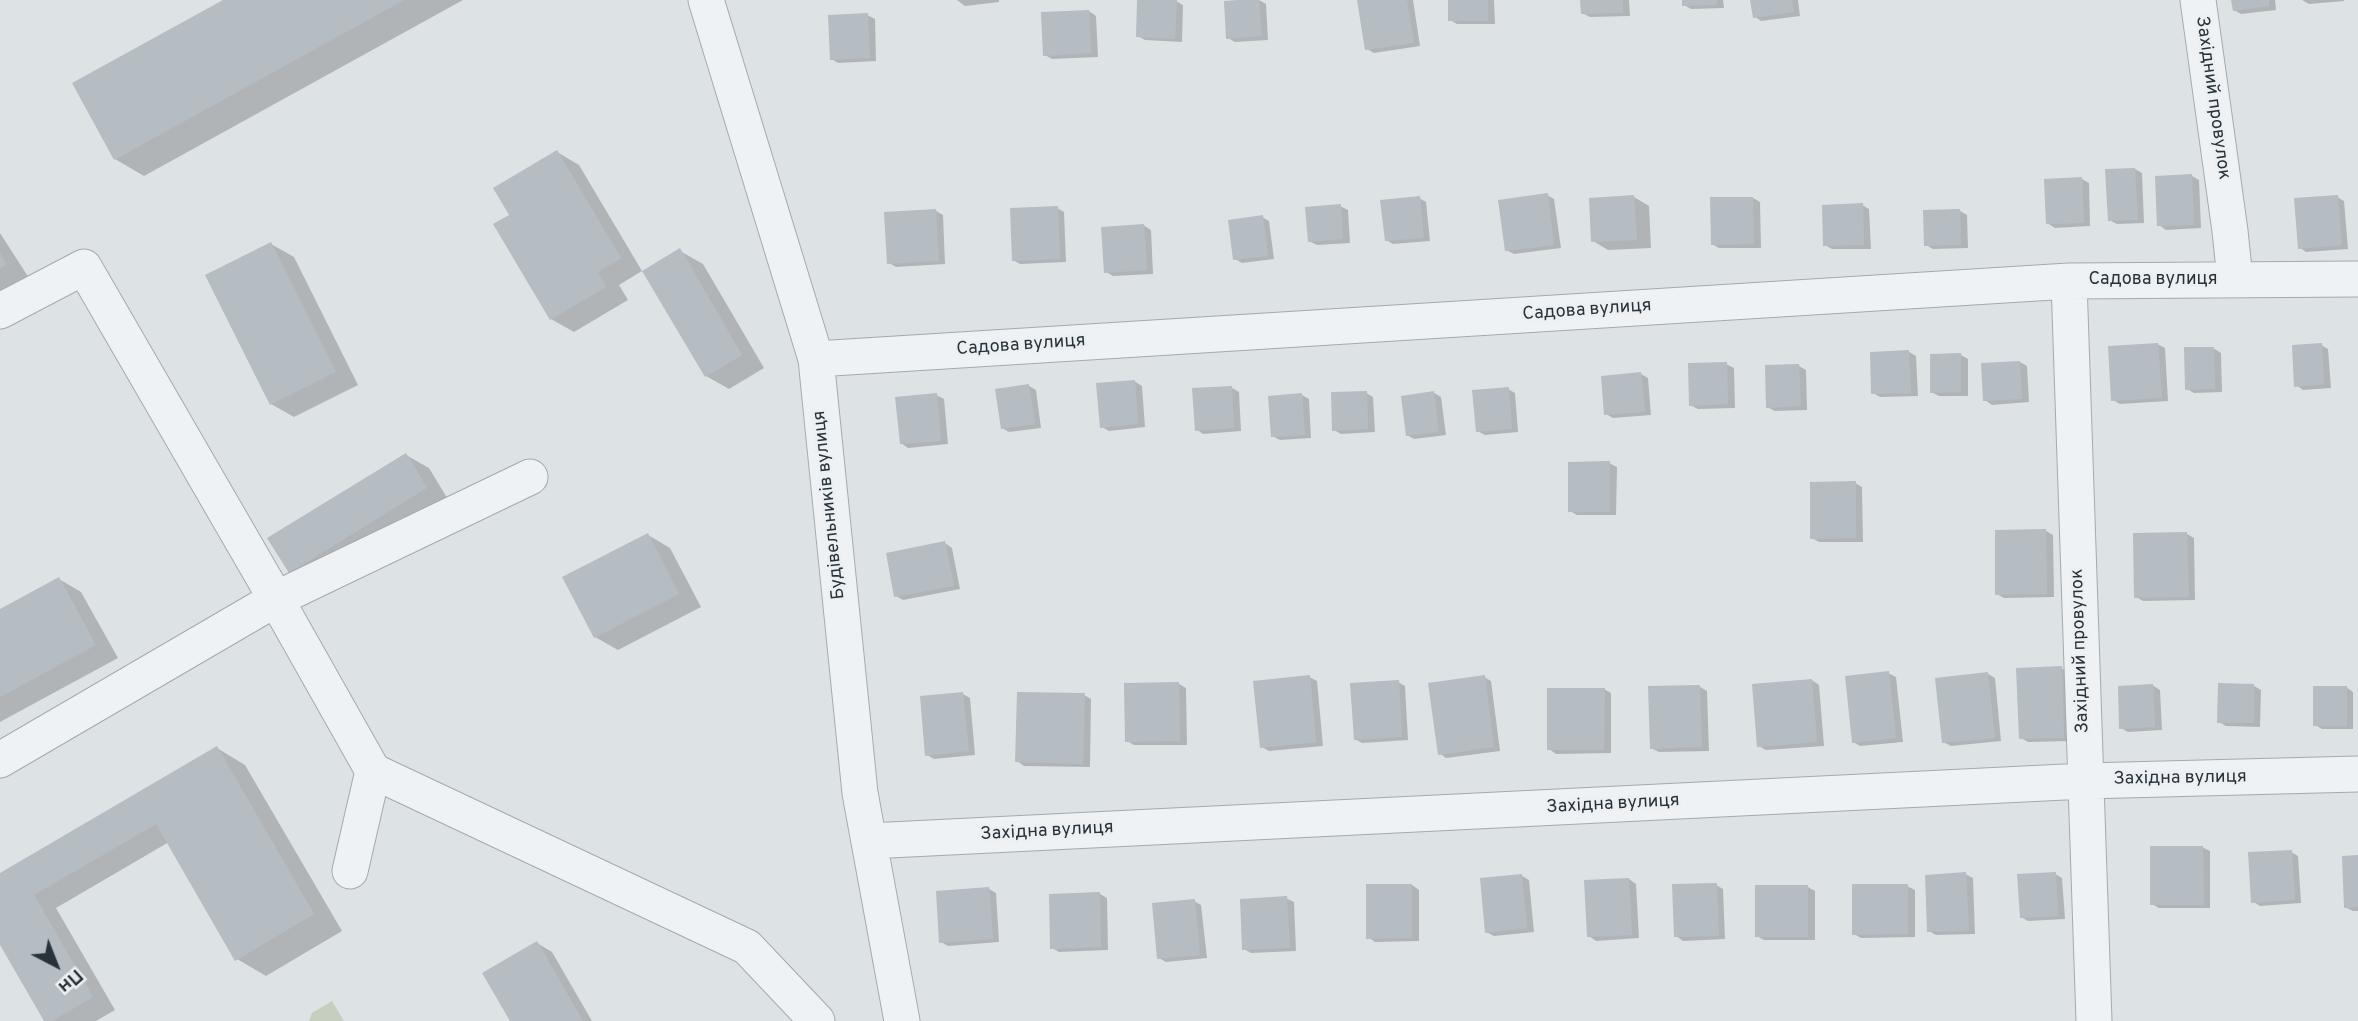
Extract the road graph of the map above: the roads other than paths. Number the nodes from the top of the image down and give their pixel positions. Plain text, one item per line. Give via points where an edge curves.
1 (706, 0) edge
2 (2198, 0) edge
3 (2235, 279) junction
4 (2358, 279) edge
5 (2069, 281) junction
6 (0, 311) edge
7 (816, 359) junction
8 (530, 477) dead end
9 (276, 599) junction
10 (0, 760) edge
11 (373, 771) junction
12 (2358, 774) edge
13 (2085, 782) junction
14 (869, 841) junction
15 (350, 871) dead end
16 (817, 1021) edge
17 (902, 1021) edge
18 (2094, 1021) edge

1 - 7 street, Будівельників вулиця
2 - 3 street, Західний провулок
3 - 4 street, Садова вулиця
3 - 5 street, Садова вулиця
5 - 7 street, Садова вулиця
5 - 13 street, Західний провулок
6 - 9 street via 84,267
7 - 14 street, Будівельників вулиця via 860,793
8 - 9 street
9 - 10 street
9 - 11 street
11 - 15 street
11 - 16 street via 747,947
12 - 13 street, Західна вулиця
13 - 14 street, Західна вулиця
13 - 18 street, Західний провулок
14 - 17 street, Будівельників вулиця

